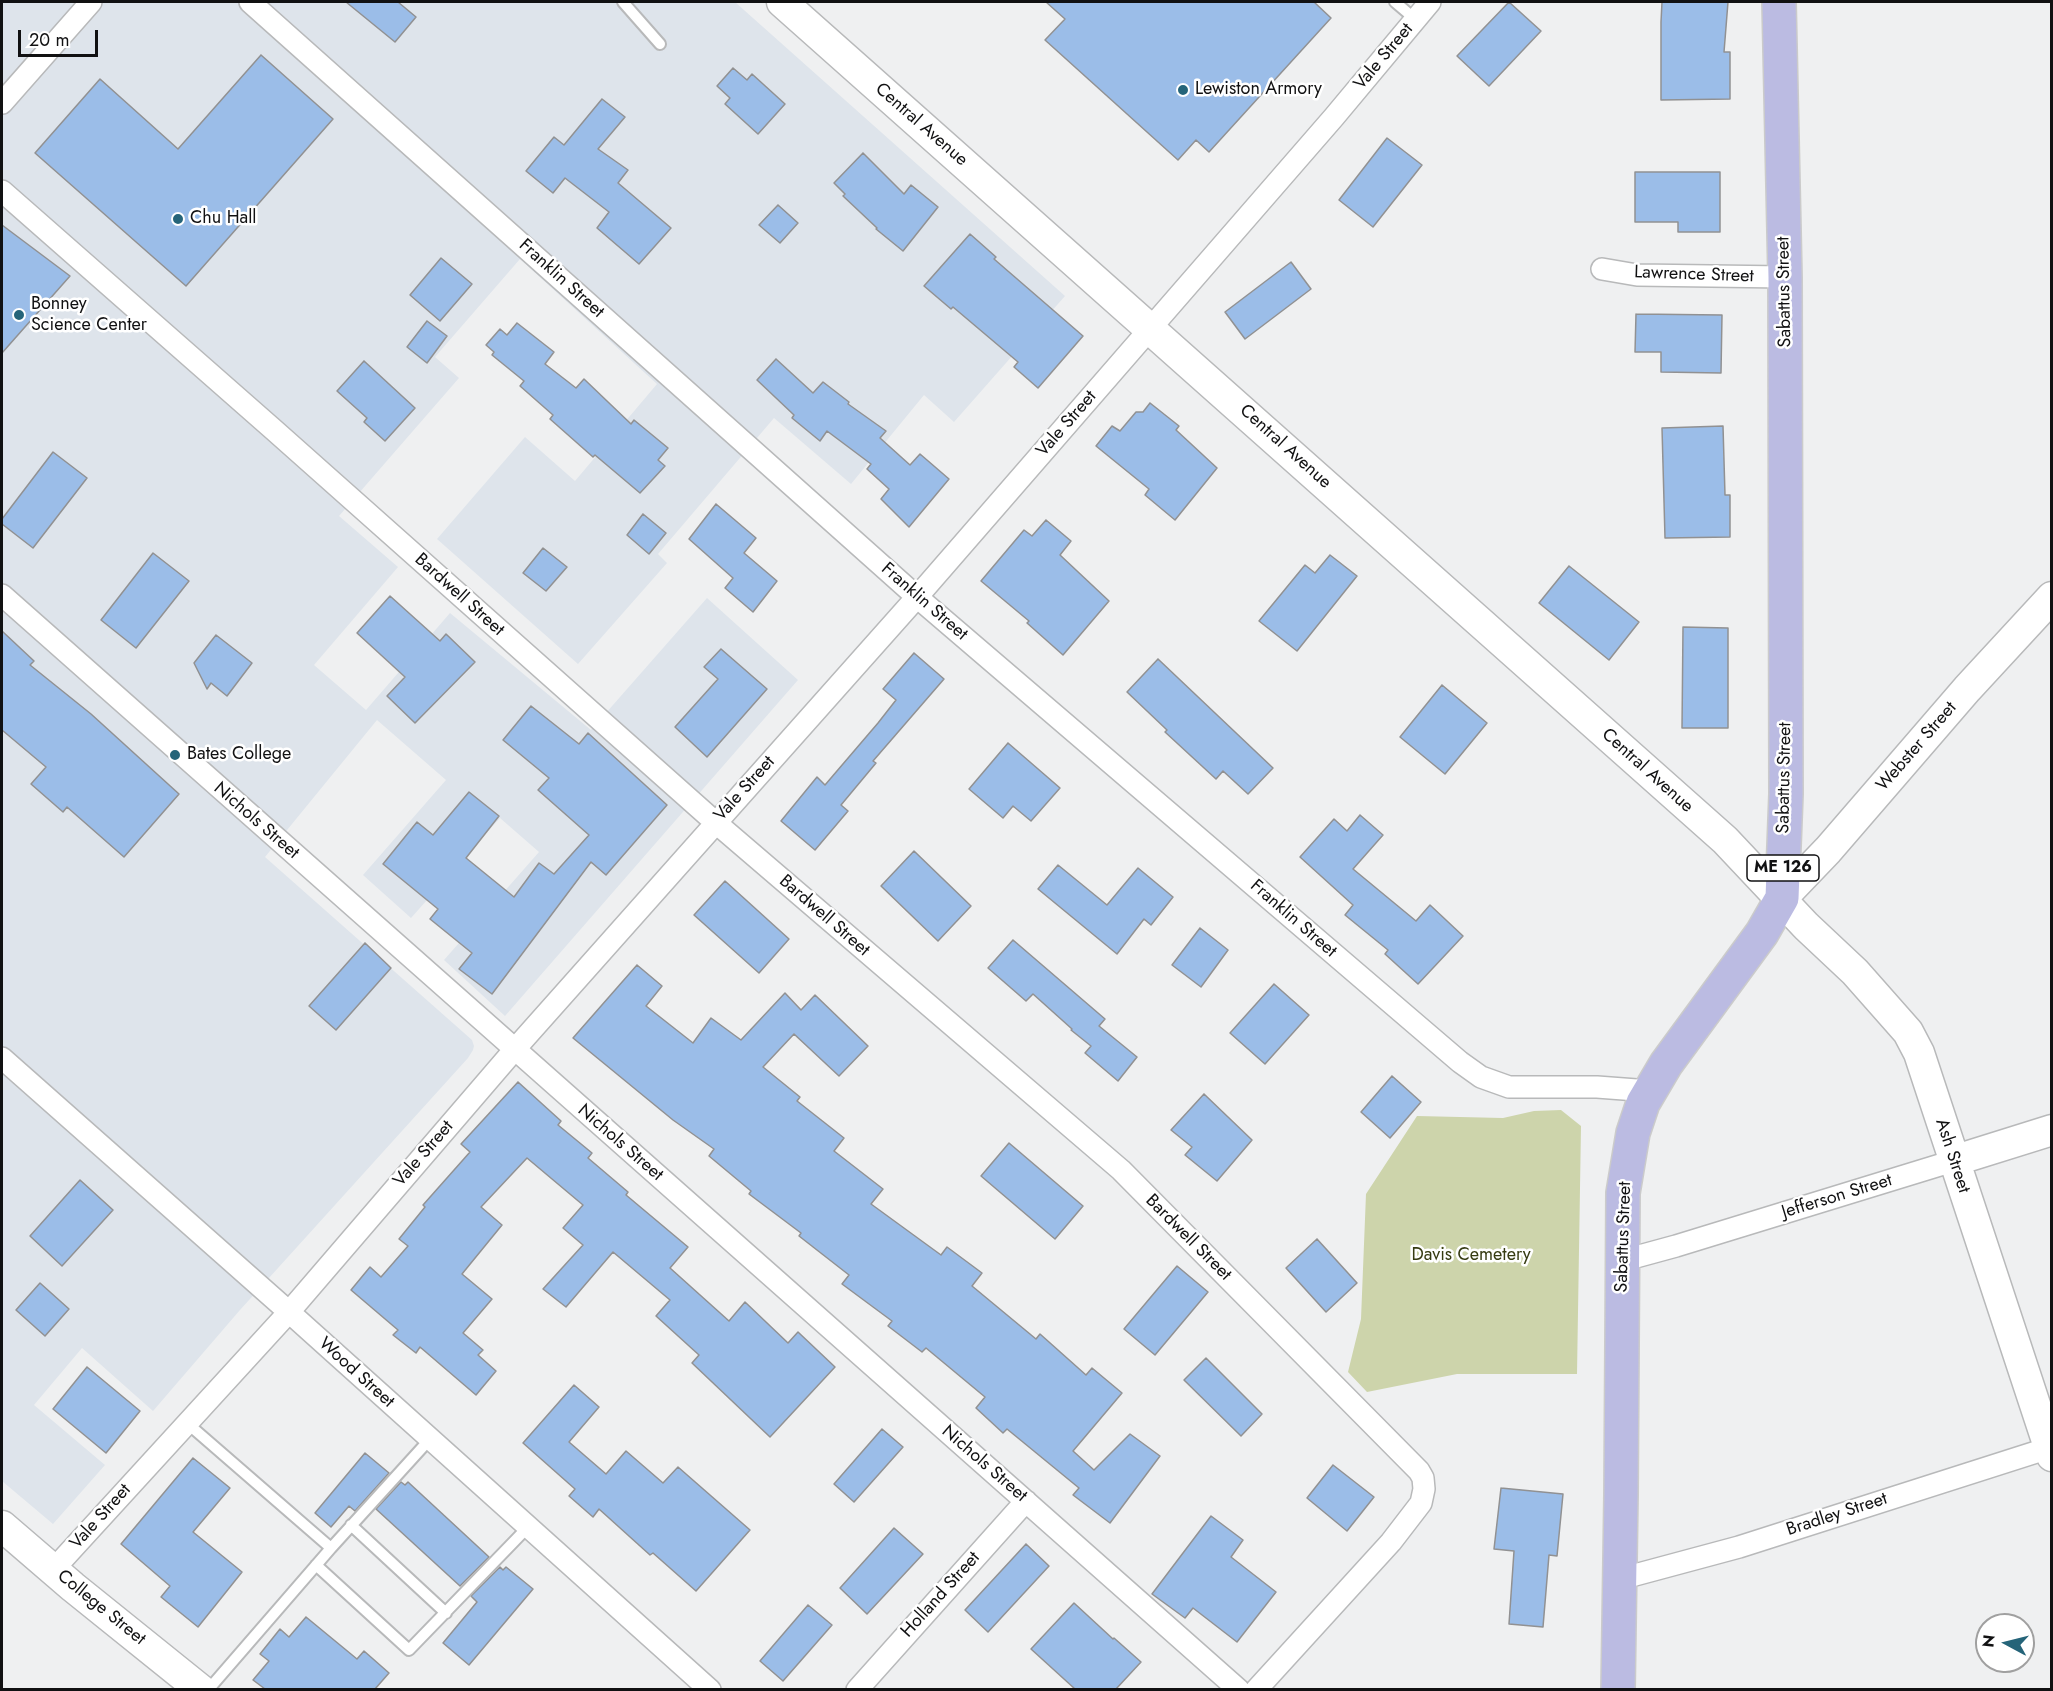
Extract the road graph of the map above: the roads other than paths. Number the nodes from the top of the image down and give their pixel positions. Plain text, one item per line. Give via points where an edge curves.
1 (91, 2) edge
2 (250, 2) edge
3 (623, 2) edge
4 (782, 2) edge
5 (1395, 2) edge
6 (1430, 2) edge
7 (1779, 2) edge
8 (1415, 19) junction
9 (660, 44) dead end
10 (2, 103) edge
11 (2, 191) edge
12 (1602, 269) dead end
13 (1785, 277) junction
14 (1151, 328) junction
15 (2, 595) edge
16 (917, 597) junction
17 (2052, 597) edge
18 (715, 822) junction
19 (1782, 898) junction
20 (515, 1049) junction
21 (2, 1058) edge
22 (1650, 1091) junction
23 (2052, 1130) edge
24 (1953, 1161) junction
25 (1621, 1261) junction
26 (289, 1312) junction
27 (187, 1423) junction
28 (430, 1439) junction
29 (2051, 1450) edge
30 (1026, 1501) junction
31 (351, 1525) junction
32 (528, 1527) junction
33 (5, 1536) edge
34 (332, 1548) junction
35 (316, 1565) junction
36 (53, 1570) junction
37 (1620, 1579) junction
38 (446, 1613) junction
39 (201, 1689) edge
40 (208, 1689) edge
41 (710, 1689) edge
42 (857, 1689) edge
43 (1239, 1689) edge
44 (1256, 1689) edge
45 (1618, 1689) edge

1 - 10 street
2 - 16 street, Franklin Street
3 - 9 lane
4 - 14 street, Central Avenue
5 - 8 lane
6 - 8 street, Vale Street
7 - 13 main road, Sabattus Street / ME 126
8 - 14 street, Vale Street
11 - 18 street, Bardwell Street
12 - 13 street, Lawrence Street via 1637,275
13 - 19 main road, Sabattus Street / ME 126 via 1786,794
14 - 16 street, Vale Street
14 - 19 street, Central Avenue via 1725,840
15 - 20 street, Nichols Street
16 - 18 street, Vale Street
16 - 22 street, Franklin Street via 1481,1077 1509,1087
17 - 19 street, Webster Street
18 - 20 street, Vale Street
18 - 44 street, Bardwell Street via 1121,1170 1419,1471 1424,1489 1421,1503 1391,1542
19 - 22 main road, Sabattus Street / ME 126 via 1762,933
19 - 24 street, Ash Street via 1908,1032 1919,1053
20 - 26 street, Vale Street
20 - 30 street, Nichols Street
21 - 26 street, Wood Street
22 - 25 main road, Sabattus Street / ME 126 via 1633,1133 1626,1173
23 - 24 street, Jefferson Street
24 - 25 street, Jefferson Street
24 - 29 street, Ash Street
25 - 37 main road, Sabattus Street / ME 126
26 - 27 street, Vale Street
26 - 28 street, Wood Street
27 - 34 lane
27 - 36 street, Vale Street
28 - 31 lane
28 - 32 street, Wood Street
29 - 37 street, Bradley Street via 1739,1547
30 - 42 street, Holland Street
30 - 43 street, Nichols Street
31 - 34 lane
31 - 38 lane
32 - 38 lane
32 - 41 street, Wood Street
33 - 36 street, College Street
34 - 35 lane
35 - 38 lane via 409,1650
35 - 40 lane
36 - 39 street, College Street
37 - 45 main road, Sabattus Street / ME 126

